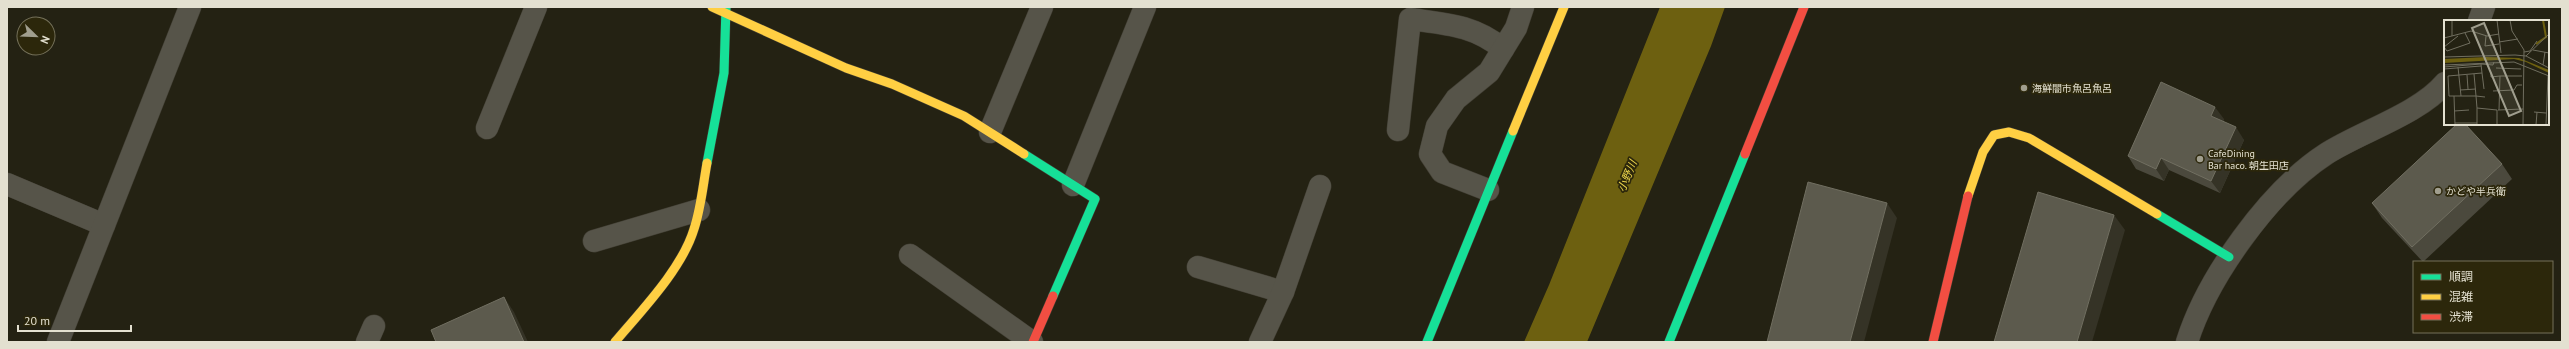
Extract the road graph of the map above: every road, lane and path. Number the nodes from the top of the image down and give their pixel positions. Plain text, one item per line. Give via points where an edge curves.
1 (190, 7) edge
2 (536, 7) edge
3 (712, 7) edge
4 (1042, 7) edge
5 (1145, 7) edge
6 (1523, 7) edge
7 (1564, 7) edge
8 (1804, 7) edge
9 (2484, 7) edge
10 (725, 10) edge
11 (2479, 20) edge
12 (1503, 49) junction
13 (2444, 84) edge
14 (487, 128) dead end
15 (1398, 130) dead end
16 (990, 132) junction
17 (7, 184) edge
18 (1073, 185) junction
19 (1320, 186) dead end
20 (1488, 190) junction
21 (699, 210) junction
22 (104, 225) junction
23 (594, 241) dead end
24 (910, 255) dead end
25 (2229, 257) junction
26 (1198, 267) dead end
27 (1283, 292) junction
28 (58, 342) edge
29 (614, 342) edge
30 (1032, 342) edge
31 (1260, 342) edge
32 (1427, 342) edge
33 (1669, 342) edge
34 (1933, 342) edge
35 (2187, 342) edge

1 - 22 street
2 - 14 street
3 - 10 street
4 - 16 street
5 - 18 street
6 - 12 street via 1516,28
7 - 20 street
8 - 33 street
9 - 11 street
10 - 16 street via 846,68 892,84 964,116
10 - 21 street via 724,73
12 - 15 street via 1487,36 1469,28 1410,19
12 - 20 street via 1489,72 1456,99 1437,126 1430,154 1442,172
13 - 25 street via 2416,105 2326,154 2295,178
16 - 18 street
17 - 22 street
18 - 30 street via 1095,199
19 - 27 street
20 - 32 street
21 - 23 street
21 - 29 street via 686,249 666,281
22 - 28 street
24 - 30 street
25 - 34 street via 2029,138 2009,132 1994,135 1972,177
25 - 35 street via 2211,287
26 - 27 street
27 - 31 street

